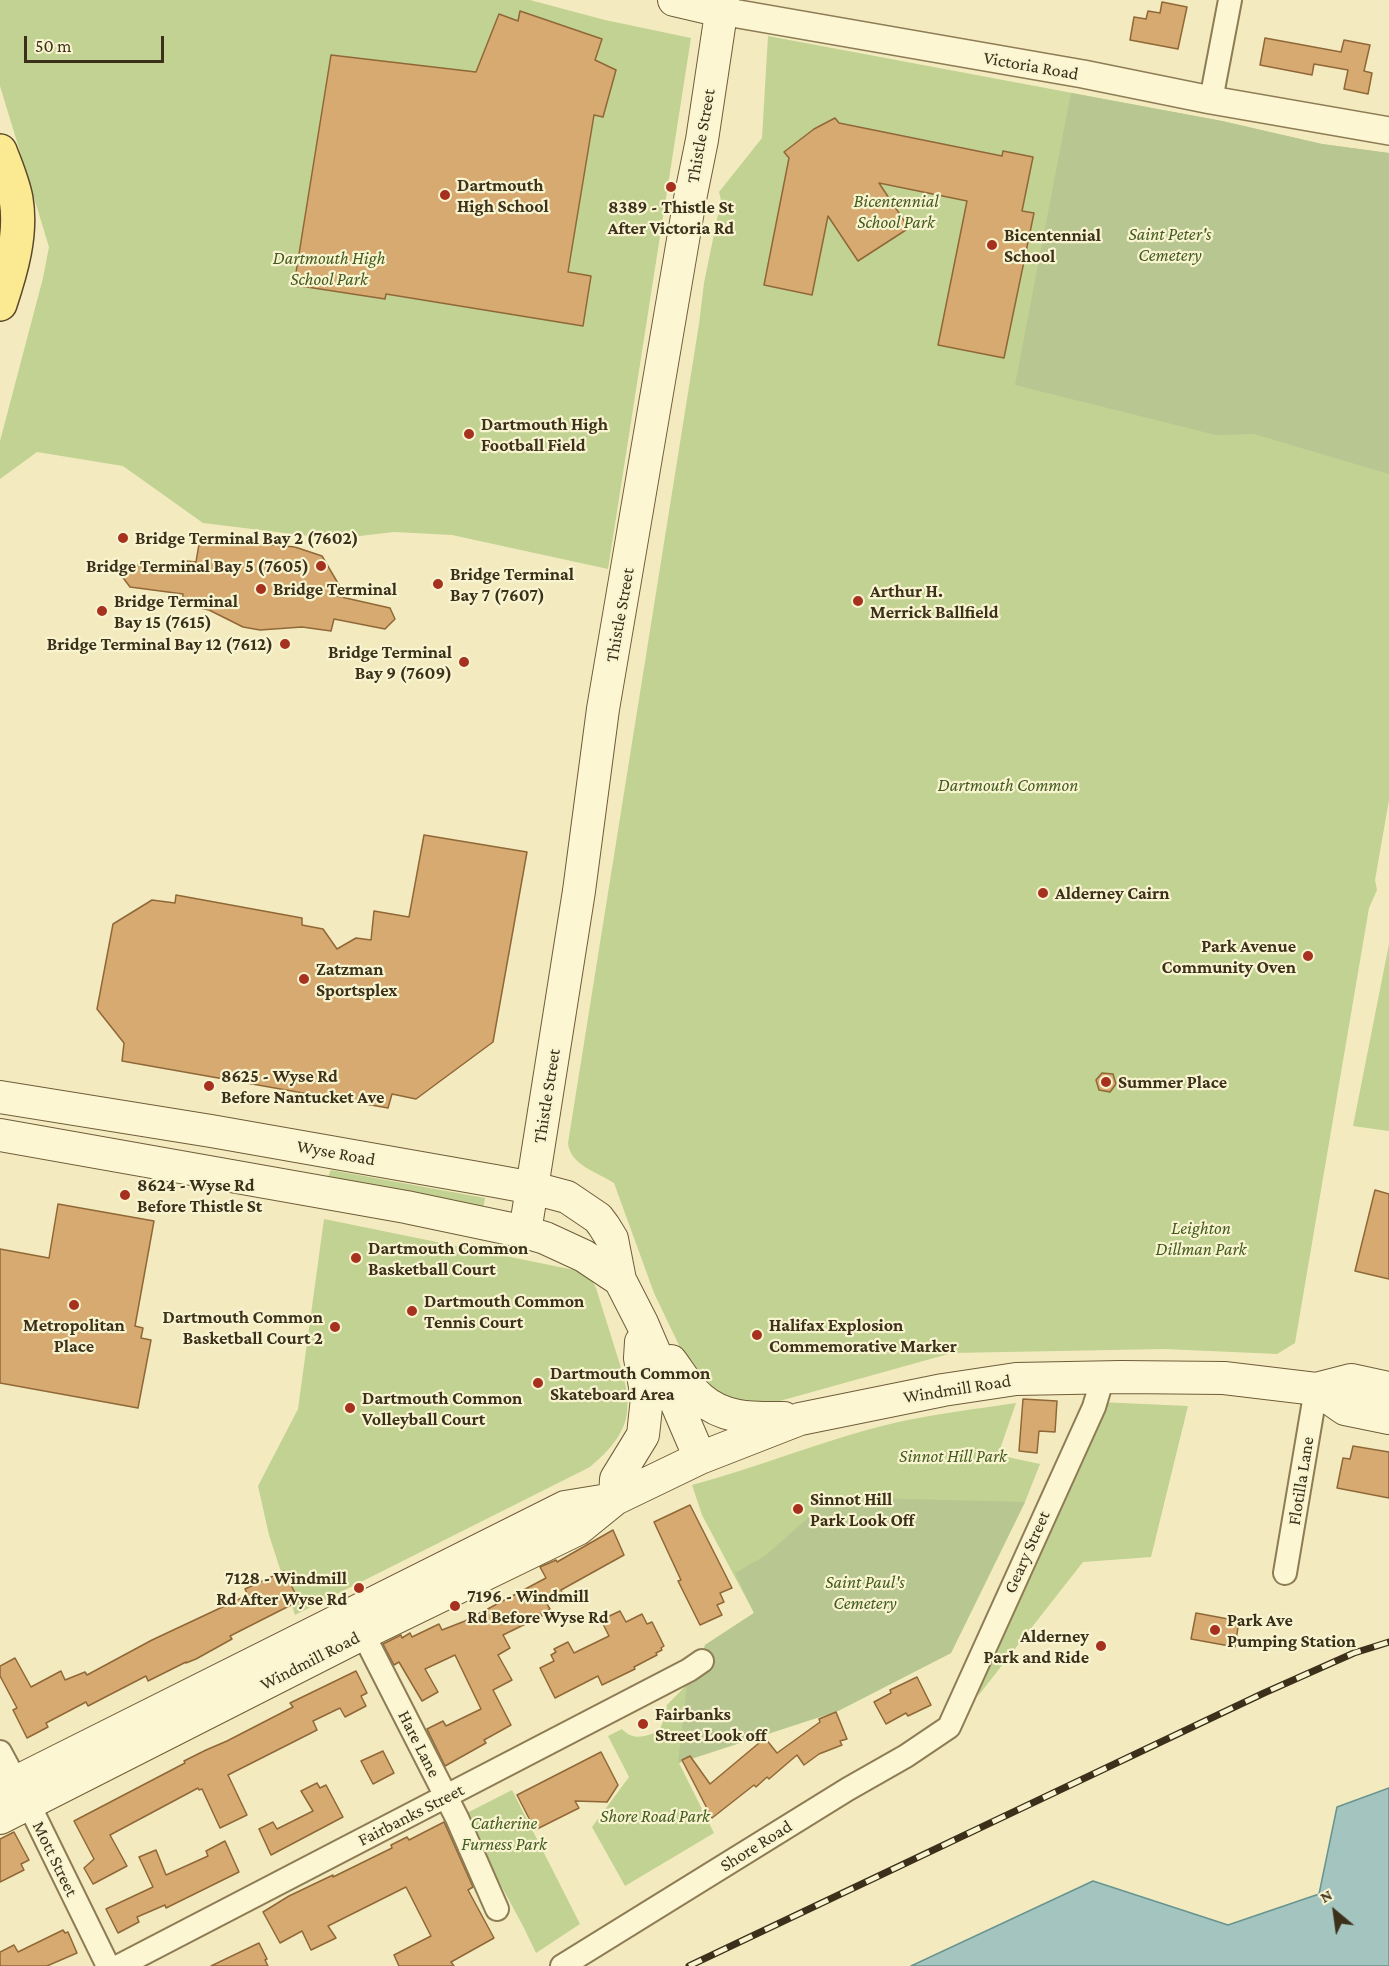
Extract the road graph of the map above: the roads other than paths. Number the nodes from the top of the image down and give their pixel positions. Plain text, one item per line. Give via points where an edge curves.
1 (674, 0) edge
2 (1230, 0) edge
3 (722, 5) edge
4 (1211, 100) junction
5 (1389, 131) edge
6 (0, 151) edge
7 (0, 304) edge
8 (0, 1097) edge
9 (0, 1135) edge
10 (533, 1188) junction
11 (525, 1232) junction
12 (621, 1280) junction
13 (642, 1323) junction
14 (1103, 1377) junction
15 (1389, 1388) edge
16 (1316, 1389) junction
17 (1389, 1418) edge
18 (800, 1419) junction
19 (700, 1458) junction
20 (615, 1499) junction
21 (1285, 1573) dead end
22 (358, 1624) junction
23 (702, 1661) dead end
24 (949, 1727) joint
25 (0, 1752) edge
26 (14, 1792) edge
27 (446, 1797) junction
28 (0, 1818) edge
29 (498, 1909) dead end
30 (108, 1966) edge
31 (119, 1966) edge
32 (562, 1966) edge

1 - 3 main road, Victoria Road
2 - 4 street
3 - 4 street, Victoria Road
3 - 10 main road, Thistle Street via 603,709
4 - 5 street, Victoria Road
6 - 7 main road via 16,198 19,226
8 - 10 main road, Wyse Road
9 - 11 main road
10 - 11 main road, Thistle Street
10 - 12 main road, Wyse Road via 567,1197 598,1218 612,1239
11 - 12 main road via 584,1256
12 - 13 main road, Wyse Road
13 - 18 main road via 700,1398 720,1411 735,1417
13 - 19 main road, Wyse Road
13 - 20 main road via 640,1358 647,1398 643,1435 616,1479
14 - 16 main road, Windmill Road via 1224,1378
14 - 18 main road, Windmill Road via 1016,1379
14 - 24 street, Geary Street via 1094,1407
15 - 16 main road via 1350,1380
16 - 17 main road via 1345,1409
16 - 21 street, Flotilla Lane
18 - 19 main road, Windmill Road
19 - 20 main road, Windmill Road
20 - 22 main road, Windmill Road via 565,1508
22 - 26 main road, Windmill Road
22 - 27 street, Hare Lane
23 - 27 street, Fairbanks Street
24 - 32 street, Shore Road
25 - 26 street, Mott Street
26 - 28 main road, Windmill Road
26 - 30 street, Mott Street
27 - 29 street, Hare Lane
27 - 31 street, Fairbanks Street

